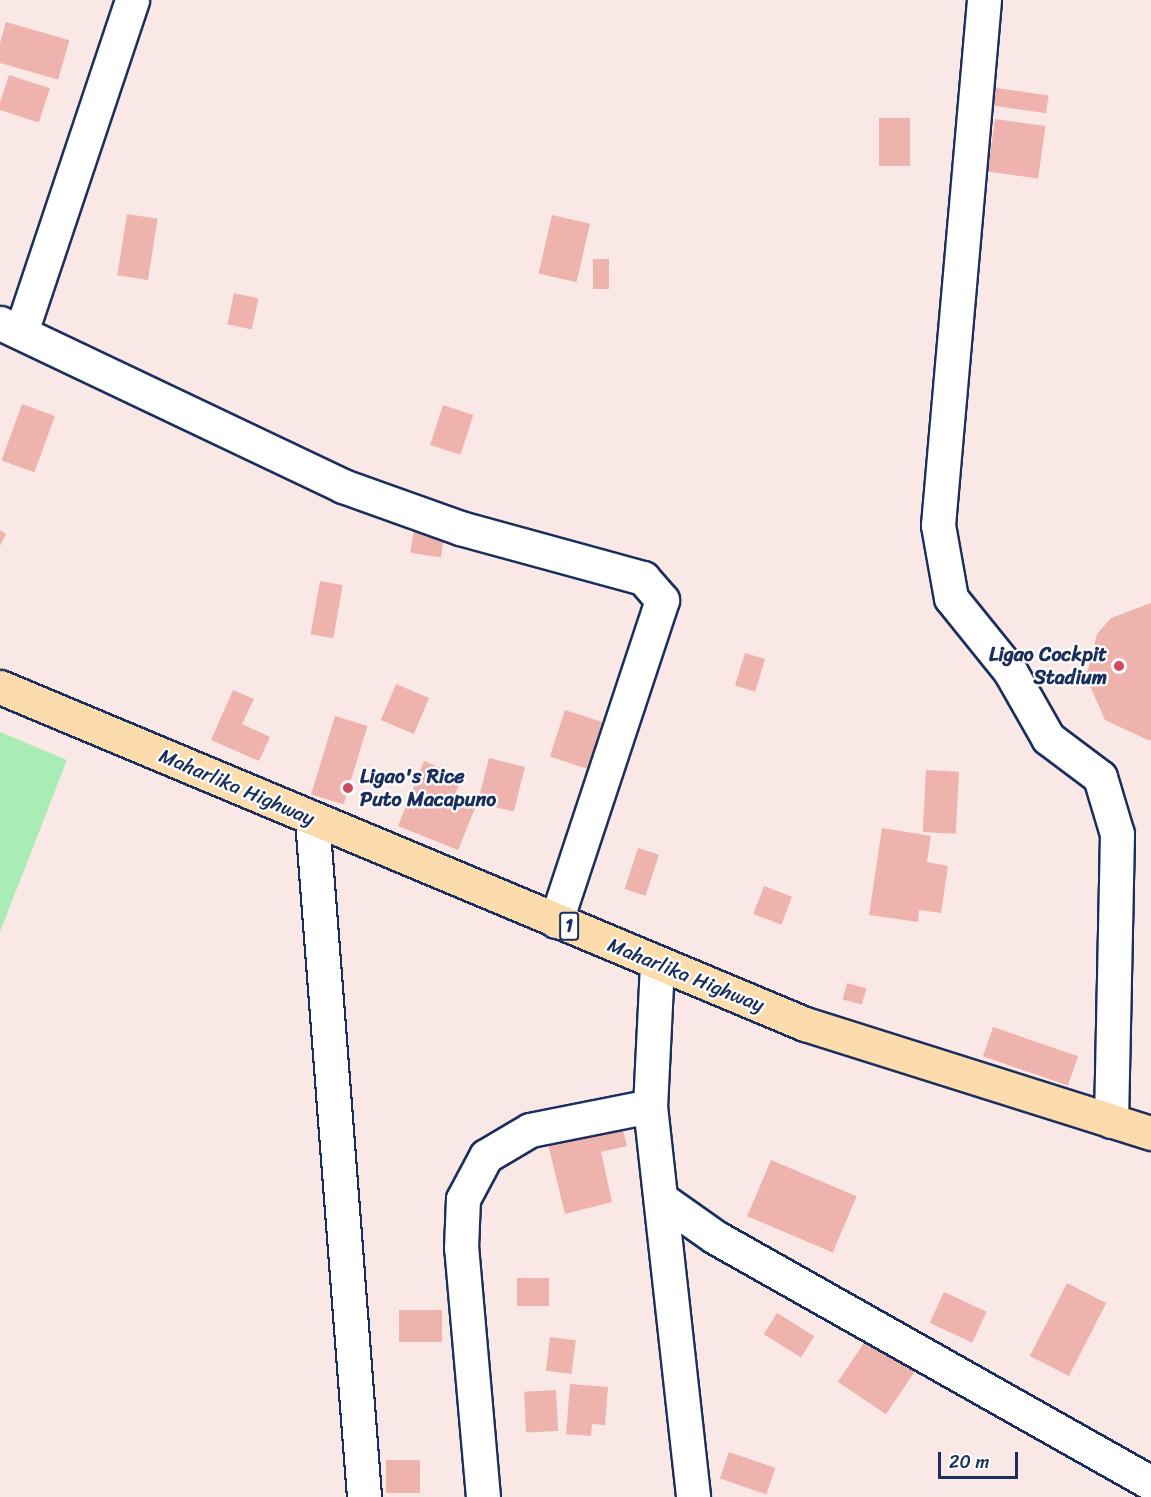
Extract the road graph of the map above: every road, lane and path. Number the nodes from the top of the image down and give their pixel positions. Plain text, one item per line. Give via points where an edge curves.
1 (132, 0) edge
2 (984, 0) edge
3 (10, 327) edge
4 (0, 687) edge
5 (312, 819) junction
6 (556, 921) junction
7 (657, 964) junction
8 (650, 1106) junction
9 (1111, 1121) junction
10 (1151, 1132) edge
11 (664, 1201) junction
12 (1151, 1483) edge
13 (364, 1497) edge
14 (483, 1497) edge
15 (693, 1497) edge

1 - 3 street
2 - 9 street via 938,525 951,598 1010,671 1048,738 1100,777 1117,834
3 - 6 street via 343,486 460,528 643,578 662,600
4 - 5 highway, Maharlika Highway / 1
5 - 6 highway, Maharlika Highway / 1
5 - 13 street
6 - 7 highway, Maharlika Highway / 1
7 - 8 street
7 - 9 highway, Maharlika Highway / 1 via 805,1024
8 - 11 street
8 - 14 street via 530,1130 486,1156 463,1199 461,1248
9 - 10 highway, Maharlika Highway / 1
11 - 12 street via 715,1237
11 - 15 street

